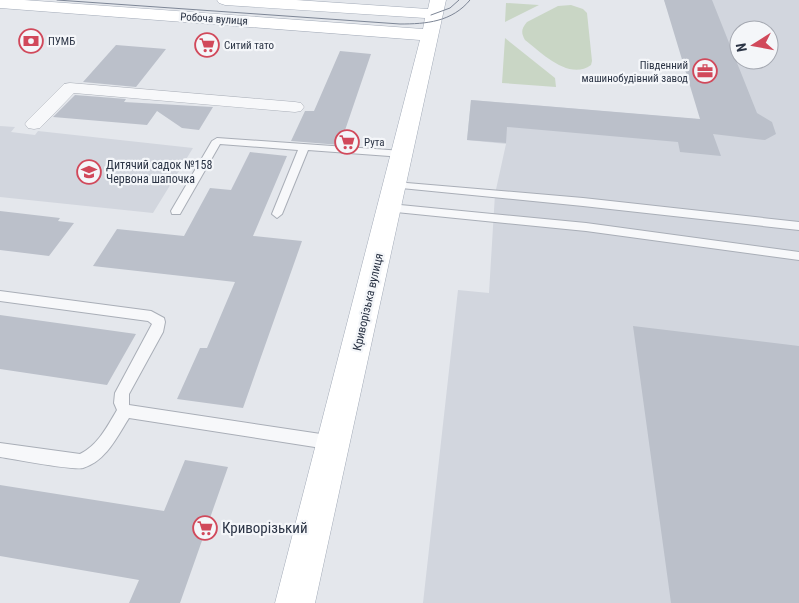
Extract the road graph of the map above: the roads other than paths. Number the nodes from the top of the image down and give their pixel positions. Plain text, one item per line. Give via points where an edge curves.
1 (225, 0) edge
2 (0, 4) edge
3 (434, 16) edge
4 (296, 107) dead end
5 (34, 124) dead end
6 (304, 148) junction
7 (403, 154) junction
8 (393, 197) junction
9 (176, 211) dead end
10 (277, 214) dead end
11 (799, 226) edge
12 (799, 256) edge
13 (0, 296) edge
14 (125, 411) junction
15 (334, 443) junction
16 (0, 450) edge
17 (295, 603) edge

1 - 3 main road, Робоча вулиця
2 - 3 main road, Робоча вулиця
3 - 7 main road, Криворізька вулиця
4 - 5 street via 140,87 70,88
6 - 7 lane
6 - 9 lane via 217,141
6 - 10 lane
7 - 8 main road, Криворізька вулиця
8 - 11 lane via 583,202
8 - 12 lane
8 - 15 main road, Криворізька вулиця
13 - 14 lane via 151,316 159,322 122,393 120,403
14 - 15 lane
14 - 16 lane via 103,448 81,462
15 - 17 main road, Криворізька вулиця

